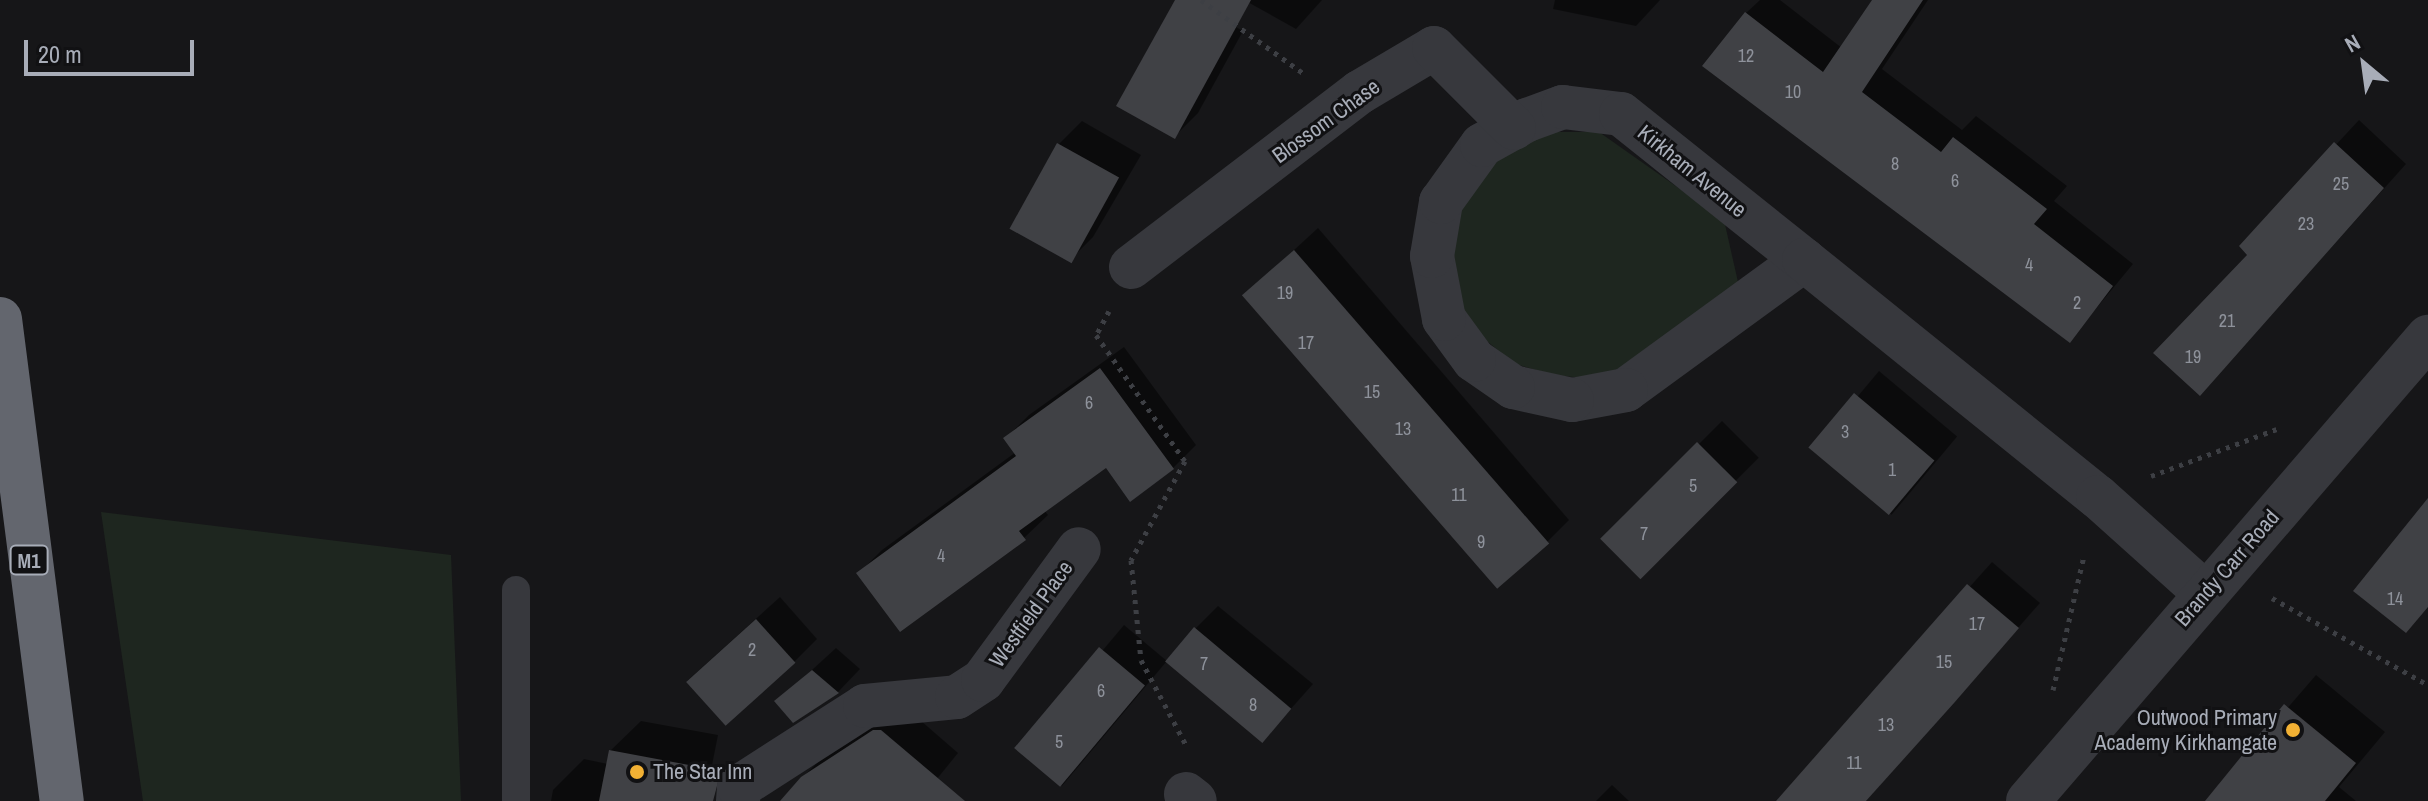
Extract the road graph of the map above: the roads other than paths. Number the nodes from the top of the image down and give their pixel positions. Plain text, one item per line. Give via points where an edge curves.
1 (1514, 128) junction
2 (1804, 260) junction
3 (1131, 267) road end
4 (0, 319) edge
5 (2428, 337) edge
6 (1079, 549) dead end
7 (2217, 578) junction
8 (516, 590) dead end
9 (62, 801) edge
10 (516, 801) edge
11 (738, 801) edge
12 (2028, 801) edge

1 - 2 street, Kirkham Avenue via 1563,107 1621,114
1 - 2 street, Kirkham Avenue via 1482,145 1441,202 1432,256 1444,319 1474,360 1513,387 1572,400 1626,390
1 - 3 street, Blossom Chase via 1434,48 1360,92
2 - 7 street, Kirkham Avenue via 2098,497
4 - 9 highway, M1
5 - 7 street, Brandy Carr Road
6 - 11 street, Westfield Place via 983,680 957,697 865,706 739,787
7 - 12 street, Brandy Carr Road
8 - 10 lane

